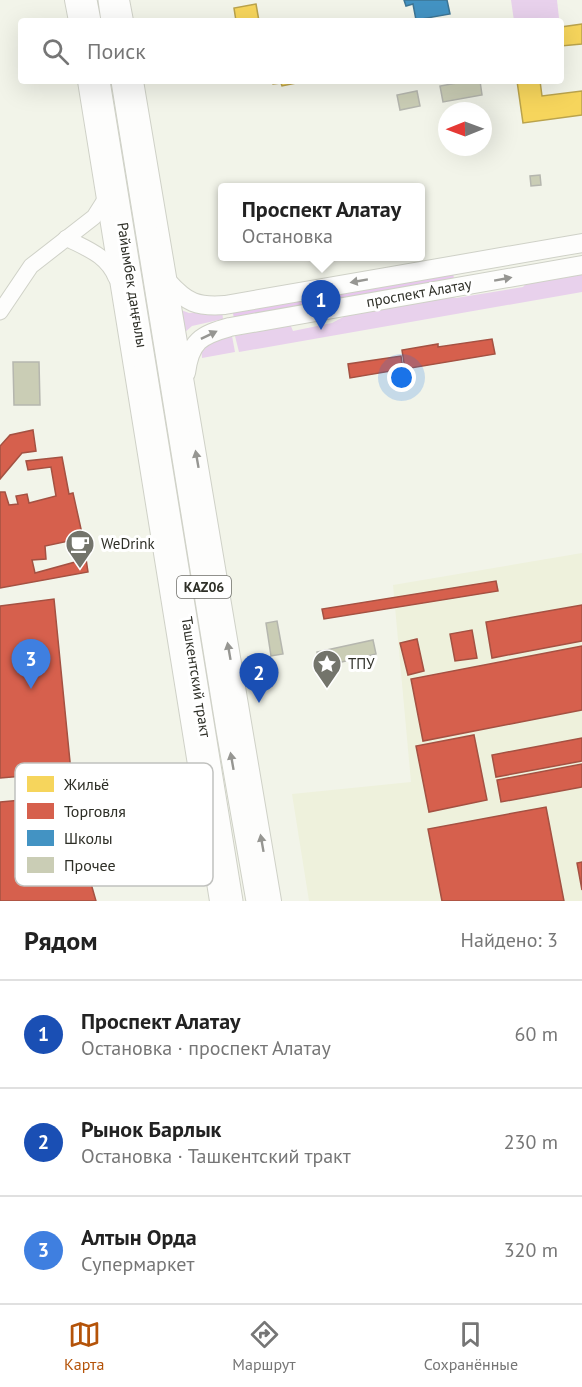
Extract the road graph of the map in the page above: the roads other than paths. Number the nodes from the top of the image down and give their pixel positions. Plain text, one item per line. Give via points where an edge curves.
1 (74, 0) edge
2 (86, 0) edge
3 (109, 0) edge
4 (120, 0) edge
5 (77, 18) edge
6 (89, 18) edge
7 (112, 18) edge
8 (123, 18) edge
9 (87, 84) edge
10 (99, 84) edge
11 (123, 84) edge
12 (134, 84) edge
13 (106, 198) junction
14 (66, 238) junction
15 (582, 243) edge
16 (464, 263) junction
17 (582, 265) edge
18 (160, 277) junction
19 (467, 285) junction
20 (121, 290) junction
21 (0, 312) edge
22 (184, 383) junction
23 (166, 489) joint
24 (197, 763) edge
25 (210, 763) edge
26 (213, 782) edge
27 (213, 864) edge
28 (219, 901) edge
29 (232, 901) edge
30 (257, 901) edge
31 (272, 901) edge

1 - 5 main road
2 - 6 highway
3 - 7 highway
4 - 8 main road
9 - 13 main road
10 - 23 highway, Райымбек даңғылы / KАZ06
11 - 18 highway, Райымбек даңғылы / KАZ06
12 - 18 main road
13 - 14 street via 94,217
13 - 20 main road
14 - 20 street via 102,256
14 - 21 street via 31,266
15 - 16 main road, проспект Алатау
16 -> 18 main road, проспект Алатау via 209,306 184,299
16 - 19 main road
19 -> 17 main road, проспект Алатау
18 - 22 main road
30 -> 18 highway, KАZ06 via 227,730
22 -> 19 main road, проспект Алатау via 193,347 213,332
20 - 24 main road
31 -> 22 main road
23 - 25 highway, Ташкентский тракт / KАZ06
26 - 29 highway, Ташкентский тракт / KАZ06
27 - 28 main road

